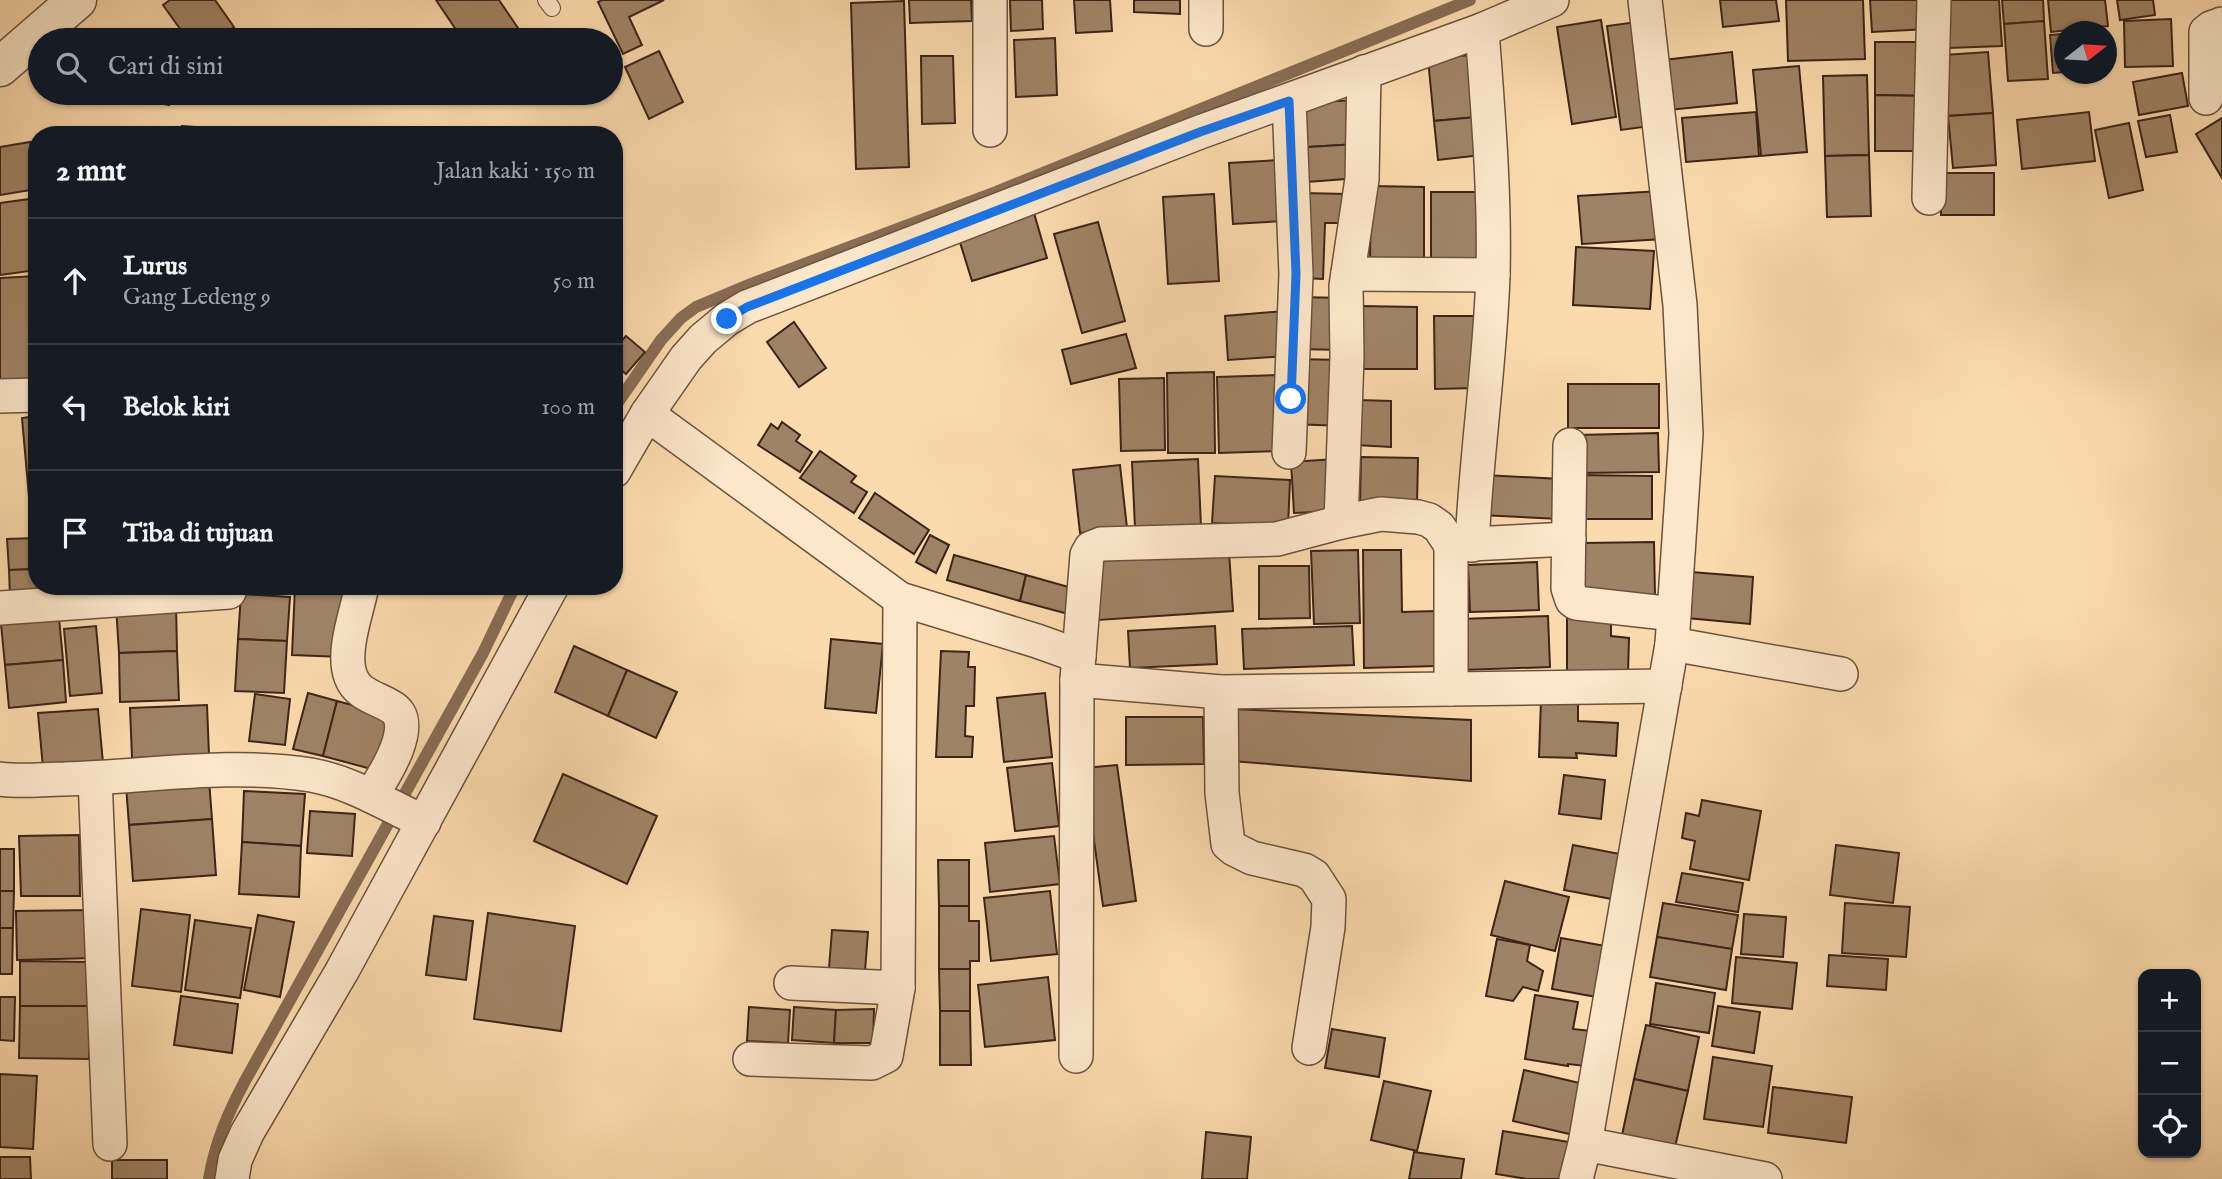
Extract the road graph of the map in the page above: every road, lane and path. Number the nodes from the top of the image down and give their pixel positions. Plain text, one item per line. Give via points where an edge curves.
1 (77, 0) edge
2 (990, 0) edge
3 (1552, 0) edge
4 (1645, 0) edge
5 (1934, 0) edge
6 (2222, 24) edge
7 (45, 28) edge
8 (1482, 30) junction
9 (28, 43) edge
10 (0, 67) edge
11 (1364, 72) junction
12 (2206, 98) dead end
13 (1289, 101) junction
14 (990, 130) dead end
15 (1929, 198) dead end
16 (1348, 274) junction
17 (1493, 275) junction
18 (28, 395) edge
19 (0, 396) edge
20 (648, 414) junction
21 (1570, 445) dead end
22 (1289, 452) dead end
23 (623, 456) edge
24 (1341, 522) junction
25 (1569, 539) junction
26 (1462, 545) junction
27 (186, 595) edge
28 (360, 595) edge
29 (546, 595) edge
30 (900, 599) junction
31 (0, 608) edge
32 (1673, 629) junction
33 (1078, 668) junction
34 (1841, 674) dead end
35 (1665, 686) junction
36 (1451, 690) junction
37 (1221, 692) junction
38 (95, 778) junction
39 (0, 779) edge
40 (397, 809) junction
41 (791, 983) dead end
42 (898, 988) junction
43 (1309, 1048) dead end
44 (1076, 1056) dead end
45 (750, 1059) dead end
46 (110, 1144) dead end
47 (1585, 1144) junction
48 (232, 1179) edge
49 (1576, 1179) edge
50 (1765, 1179) edge

1 - 7 street
2 - 14 street
3 - 8 street
4 - 32 street via 1680,304 1686,434
5 - 15 street
6 - 12 street via 2206,32
8 - 11 street
8 - 17 street via 1492,155
9 - 10 street
11 - 13 street
11 - 16 street via 1363,165
13 - 20 street via 747,307 703,339
13 - 22 street via 1296,274
16 - 17 street
16 - 24 street
17 - 26 street via 1475,491
18 - 19 street
20 - 23 street
20 - 30 street
21 - 25 street
24 - 26 street via 1381,514 1418,517
24 - 33 street via 1277,539 1101,544 1091,548
25 - 26 street
25 - 32 street via 1572,600
26 - 36 street
27 - 31 street
28 - 40 street via 348,668 356,686 396,709 401,721 393,760
29 - 40 street
30 - 33 street via 1037,641
30 - 42 street
32 - 34 street
32 - 35 street
33 - 37 street
33 - 44 street
35 - 36 street
35 - 47 street
36 - 37 street
37 - 43 street via 1222,793 1228,844 1252,858 1304,870 1314,876 1329,899
38 - 39 street
38 - 40 street via 216,770 311,775 336,781
38 - 46 street
40 - 48 street via 335,982 247,1133
41 - 42 street
42 - 45 street via 886,1056 880,1060
47 - 49 street
47 - 50 street

